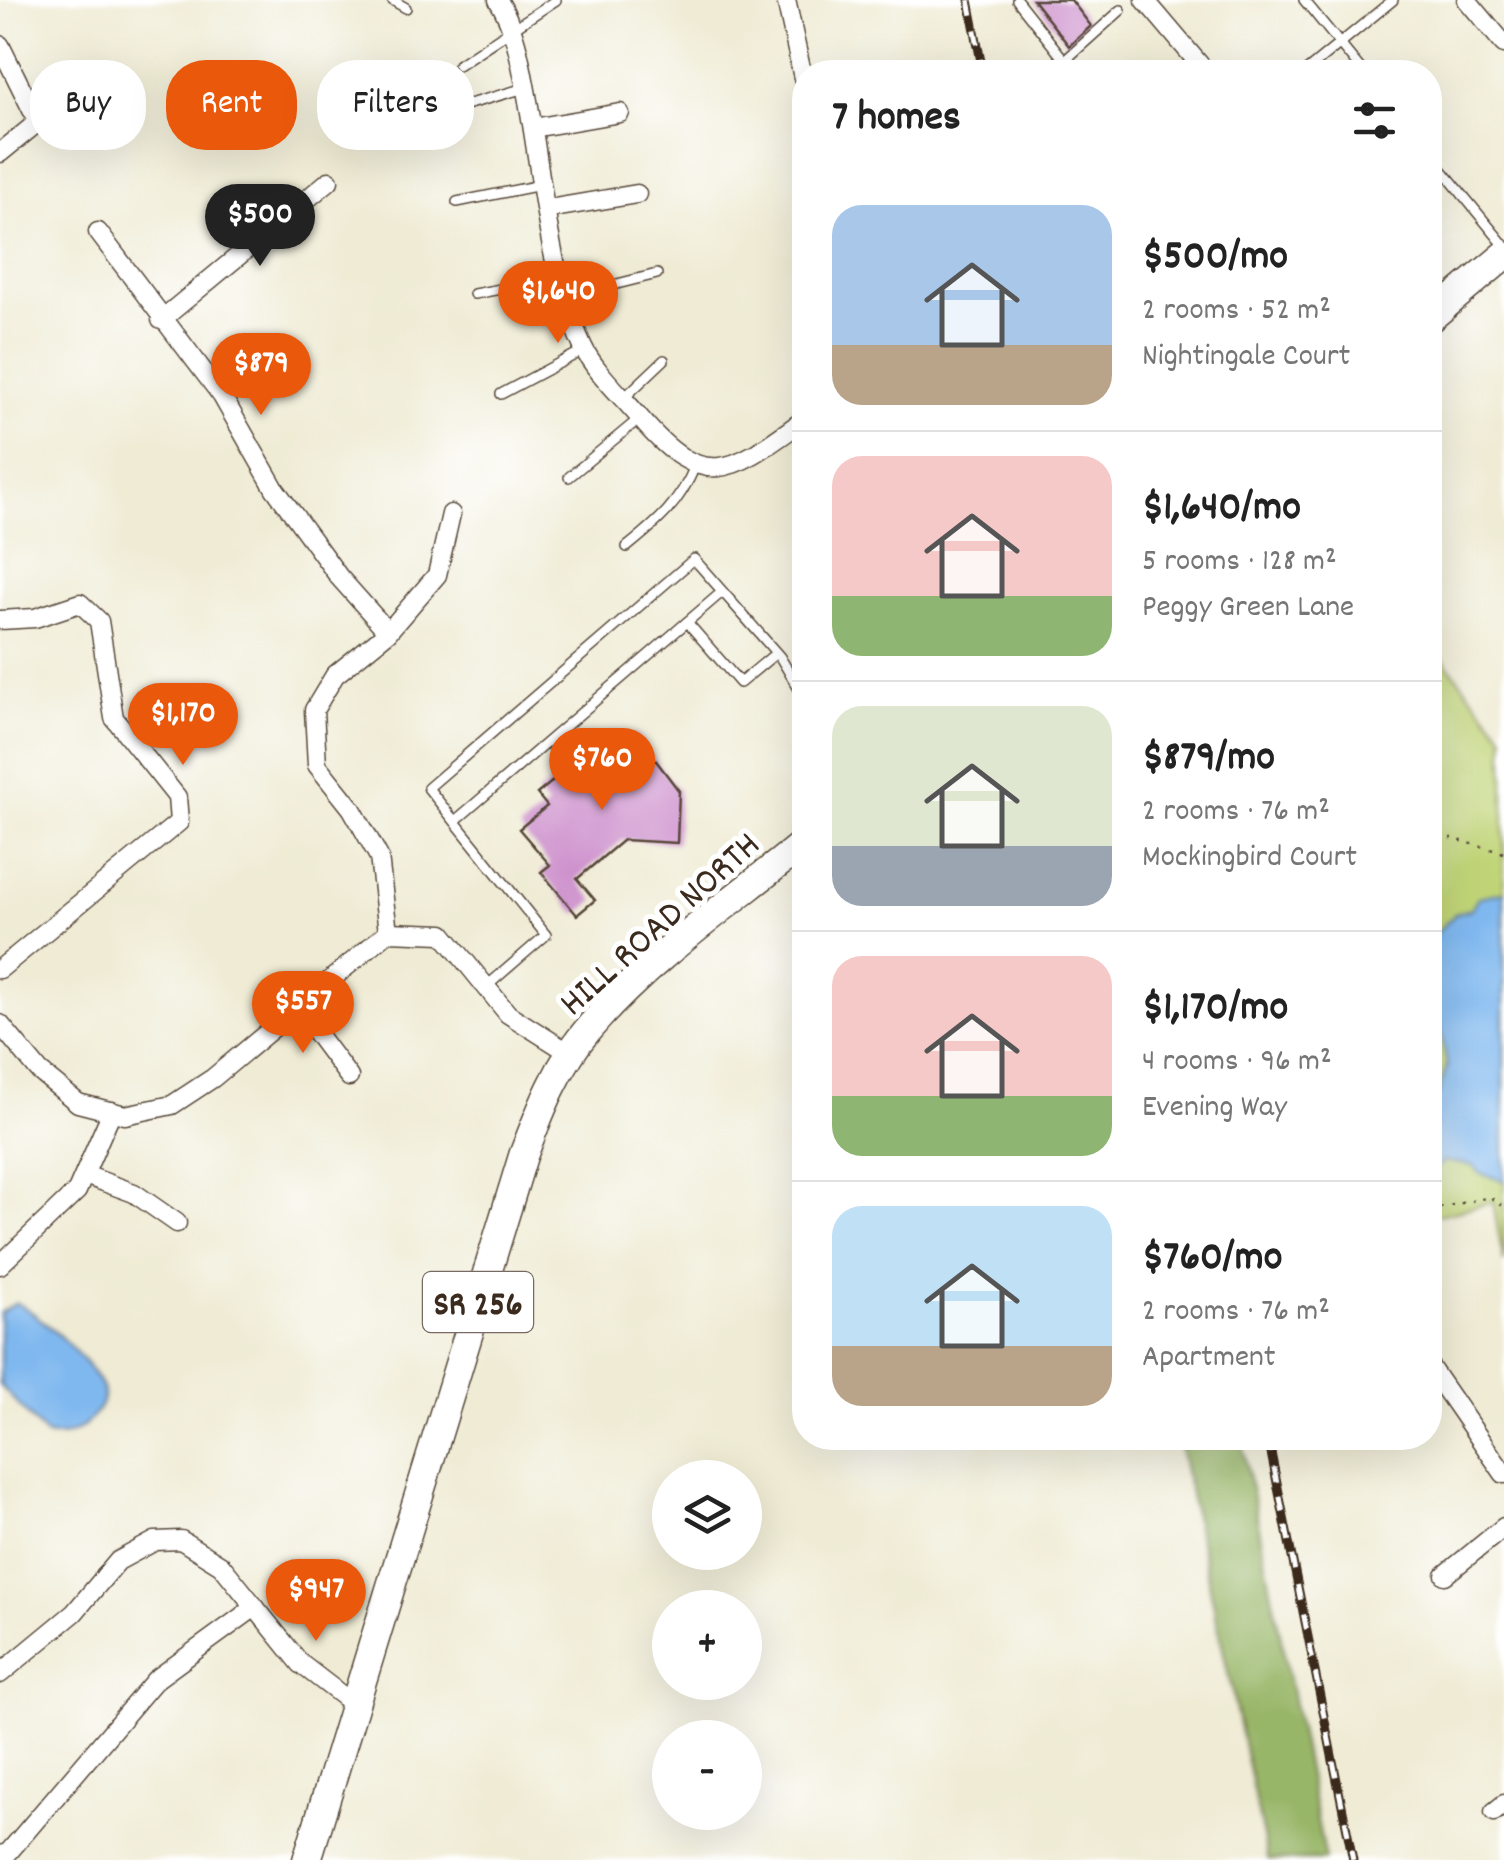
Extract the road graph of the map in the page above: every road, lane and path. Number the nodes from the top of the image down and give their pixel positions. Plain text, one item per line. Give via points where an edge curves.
1 (392, 0) edge
2 (498, 0) edge
3 (556, 0) edge
4 (1017, 0) edge
5 (1145, 0) edge
6 (1304, 0) edge
7 (1393, 0) edge
8 (1467, 0) edge
9 (790, 5) edge
10 (406, 8) dead end
11 (1121, 10) dead end
12 (511, 29) junction
13 (1340, 44) junction
14 (1504, 44) edge
15 (0, 45) edge
16 (465, 60) edge
17 (800, 60) edge
18 (1064, 60) edge
19 (1066, 60) edge
20 (1195, 60) edge
21 (1320, 60) edge
22 (1353, 60) edge
23 (526, 88) junction
24 (474, 103) edge
25 (620, 113) dead end
26 (533, 128) junction
27 (0, 152) edge
28 (1442, 169) edge
29 (329, 181) dead end
30 (544, 184) junction
31 (638, 194) dead end
32 (456, 202) dead end
33 (548, 210) junction
34 (98, 232) dead end
35 (1504, 245) edge
36 (1504, 256) edge
37 (658, 274) dead end
38 (560, 277) junction
39 (474, 294) dead end
40 (565, 296) junction
41 (1442, 308) edge
42 (161, 320) junction
43 (584, 350) junction
44 (664, 360) dead end
45 (501, 394) dead end
46 (624, 398) junction
47 (640, 418) junction
48 (792, 427) edge
49 (696, 466) junction
50 (569, 477) dead end
51 (451, 514) dead end
52 (627, 547) dead end
53 (722, 592) junction
54 (0, 620) edge
55 (686, 622) junction
56 (388, 632) junction
57 (776, 653) junction
58 (792, 678) edge
59 (454, 822) junction
60 (1442, 835) edge
61 (792, 853) edge
62 (1504, 853) edge
63 (388, 932) junction
64 (0, 969) edge
65 (485, 988) junction
66 (297, 1007) junction
67 (0, 1024) edge
68 (571, 1054) junction
69 (349, 1077) dead end
70 (112, 1111) junction
71 (85, 1175) junction
72 (1442, 1207) edge
73 (1504, 1207) edge
74 (176, 1224) dead end
75 (0, 1265) edge
76 (1442, 1384) edge
77 (1504, 1474) edge
78 (1504, 1527) edge
79 (1445, 1575) dead end
80 (255, 1607) junction
81 (0, 1674) edge
82 (354, 1704) junction
83 (0, 1855) edge
84 (307, 1860) edge

1 - 10 lane
2 - 12 street
3 - 12 lane
4 - 18 lane
5 - 20 street
6 - 13 lane
7 - 13 lane
8 - 14 street
9 - 17 street
11 - 19 lane
12 - 16 lane
12 - 23 street
13 - 21 lane
13 - 22 lane
15 - 27 street via 38,122
23 - 24 lane
23 - 26 street
25 - 26 street
26 - 30 street
28 - 35 lane
29 - 42 street
30 - 32 lane
30 - 33 street
31 - 33 street
33 - 38 street
34 - 42 street
36 - 41 main road
37 - 40 lane
38 - 39 lane
38 - 40 street
40 - 43 street
42 - 56 street via 222,396 275,490
43 - 45 lane
43 - 46 street
44 - 46 lane
46 - 47 street
47 - 49 street
47 - 50 lane
48 - 49 street via 726,469
49 - 52 lane via 664,518
51 - 56 street via 437,575
53 - 55 lane
53 - 57 lane
53 - 59 lane via 694,559 428,788
54 - 64 street via 35,618 80,603 99,620 114,718 177,798 179,822
55 - 57 lane via 740,683
55 - 59 lane
56 - 63 street via 335,675 314,710 317,765 379,857
57 - 58 lane
59 - 65 lane via 546,935
60 - 62 path
61 - 68 main road, HILL ROAD NORTH / SR 256 via 624,994
63 - 65 street via 443,934
63 - 66 street
65 - 68 street via 528,1029
66 - 69 street
66 - 70 street via 172,1105 125,1115
67 - 70 street via 40,1072 78,1102
68 - 82 main road, HILL ROAD NORTH / SR 256 via 523,1156
70 - 71 street
71 - 74 street via 134,1193
71 - 75 street via 66,1203
72 - 73 path via 1490,1197
76 - 77 street
78 - 79 street
80 - 81 street via 201,1550 180,1540 155,1541 118,1561 74,1613
80 - 82 street via 301,1664
80 - 83 street via 155,1680
82 - 84 main road, HILL ROAD NORTH / SR 256

